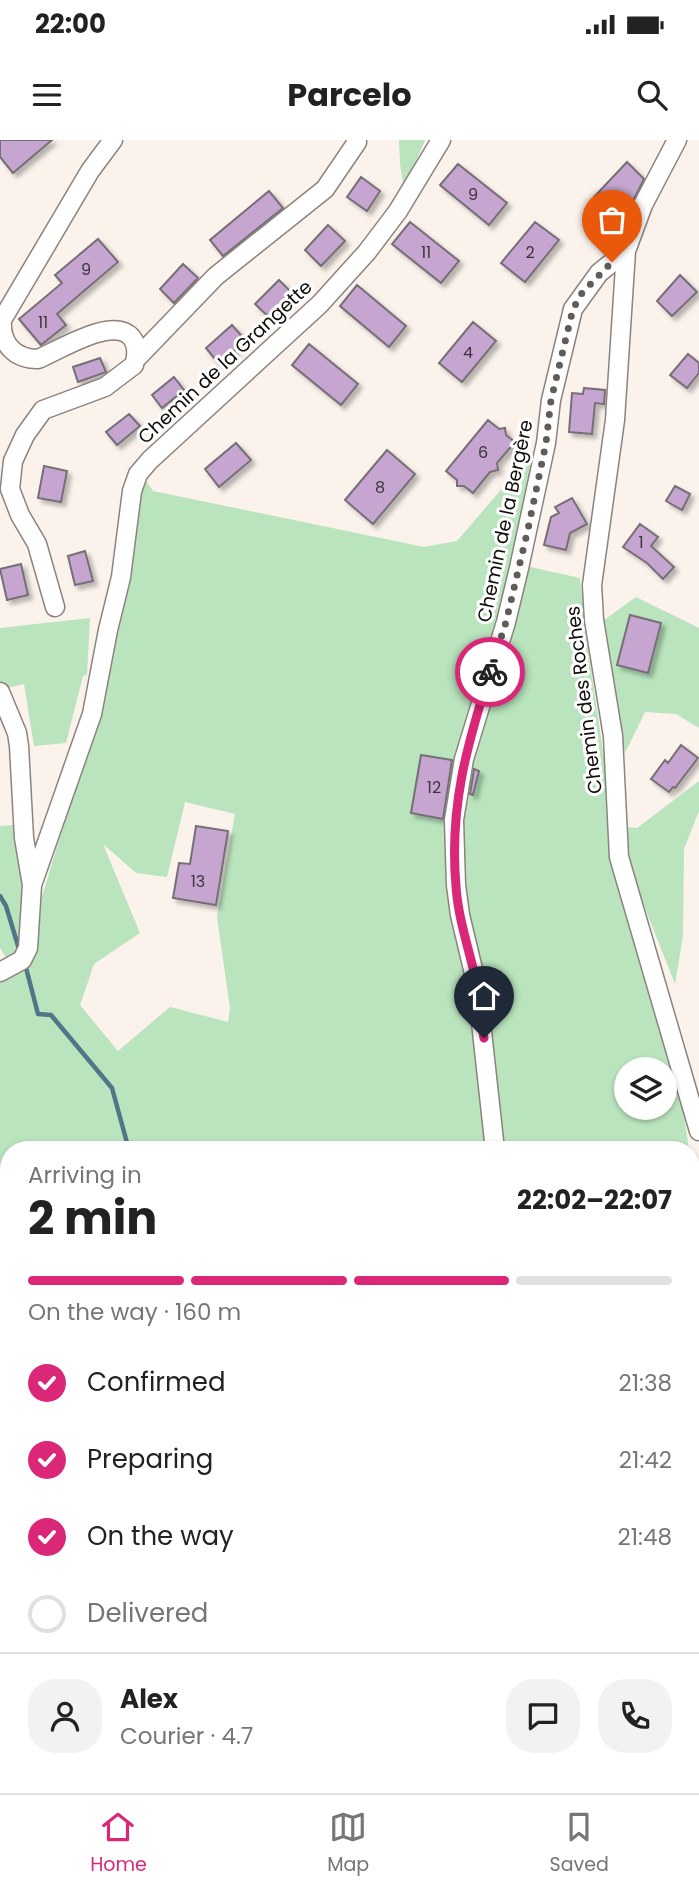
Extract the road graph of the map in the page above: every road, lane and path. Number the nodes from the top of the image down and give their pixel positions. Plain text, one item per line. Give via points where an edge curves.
1 (113, 140) edge
2 (441, 140) edge
3 (677, 140) edge
4 (356, 142) dead end
5 (626, 251) junction
6 (136, 358) junction
7 (55, 607) dead end
8 (0, 692) edge
9 (32, 885) junction
10 (0, 972) edge
11 (699, 1131) edge
12 (494, 1141) edge

1 - 6 street via 38,256 1,327 9,348 30,359 109,329 131,338
2 - 9 street, Chemin de la Grangette via 398,211 320,304 138,474 92,714
3 - 5 street, Chemin des Roches via 643,205
4 - 6 street via 325,189 216,275
5 - 11 street, Chemin des Roches via 615,420 593,585 594,620 613,736 620,857
5 - 12 street, Chemin de la Bergère via 599,273 573,309 522,556 464,759 454,820 456,885 477,986
6 - 7 street via 134,365 105,387 43,410 13,461 10,489 37,544
8 - 9 street via 19,746 24,838
9 - 10 street via 28,948 22,960

